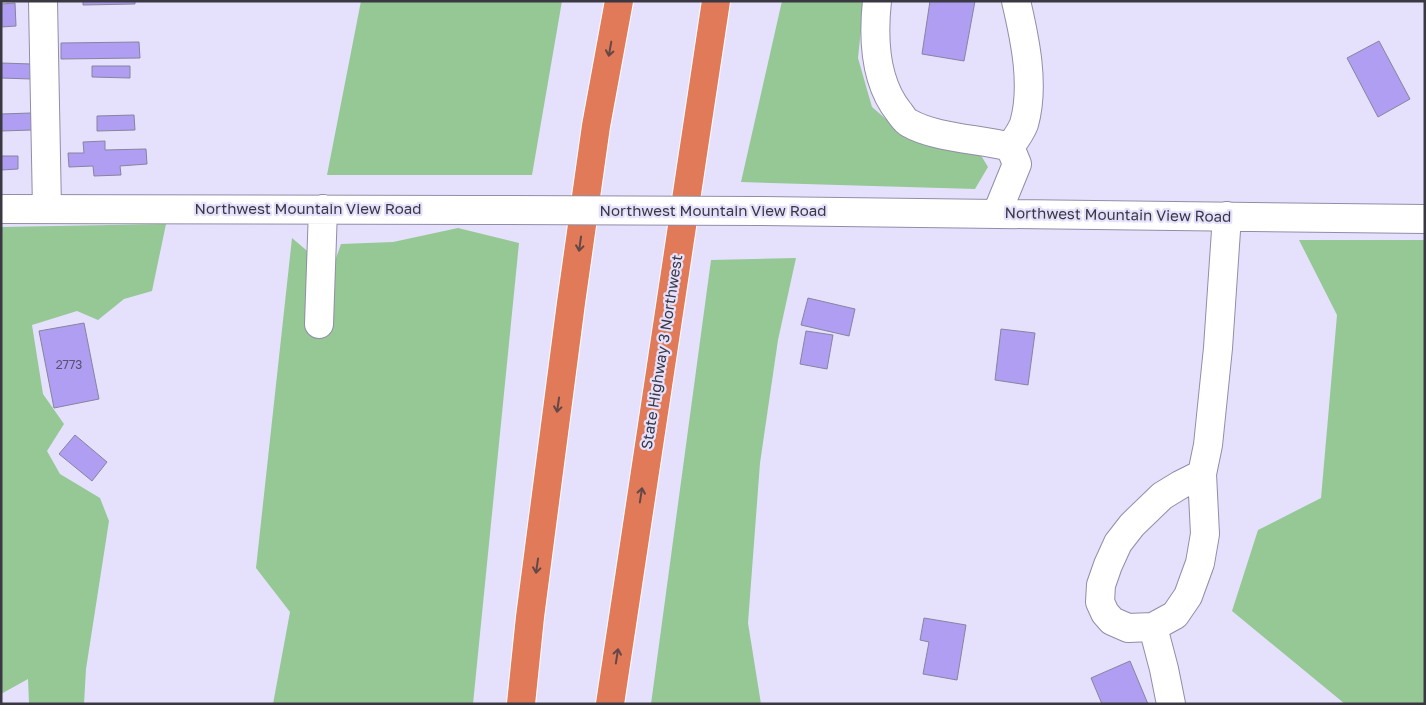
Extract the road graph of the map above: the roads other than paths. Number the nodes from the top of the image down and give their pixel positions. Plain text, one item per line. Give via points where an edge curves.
1 (43, 1) edge
2 (619, 1) edge
3 (716, 1) edge
4 (733, 1) edge
5 (877, 1) edge
6 (1016, 1) edge
7 (1010, 147) junction
8 (688, 184) junction
9 (1, 209) edge
10 (47, 209) junction
11 (323, 210) junction
12 (996, 213) junction
13 (1227, 216) junction
14 (1425, 219) edge
15 (319, 324) dead end
16 (1202, 474) junction
17 (1153, 627) junction
18 (521, 704) edge
19 (610, 704) edge
20 (1170, 704) edge

1 - 10 street
2 -> 18 highway via 596,126 571,303
3 - 8 highway, State Highway 3 Northwest
4 - 8 highway
5 - 7 street via 874,26 878,64 890,101 908,123 935,133
6 - 7 street via 1030,93 1023,125
7 - 12 street via 1017,164
19 -> 8 highway, State Highway 3 Northwest
9 - 10 street, Northwest Mountain View Road
10 - 11 street, Northwest Mountain View Road
11 - 12 street, Northwest Mountain View Road, bridge
11 - 15 street
12 - 13 street, Northwest Mountain View Road
13 - 14 street, Northwest Mountain View Road
13 - 16 street via 1218,348
16 - 17 street via 1205,534 1200,563 1188,596 1175,615
16 - 17 street via 1162,496 1132,526 1118,543 1104,578 1100,602 1112,621 1128,628
17 - 20 street

